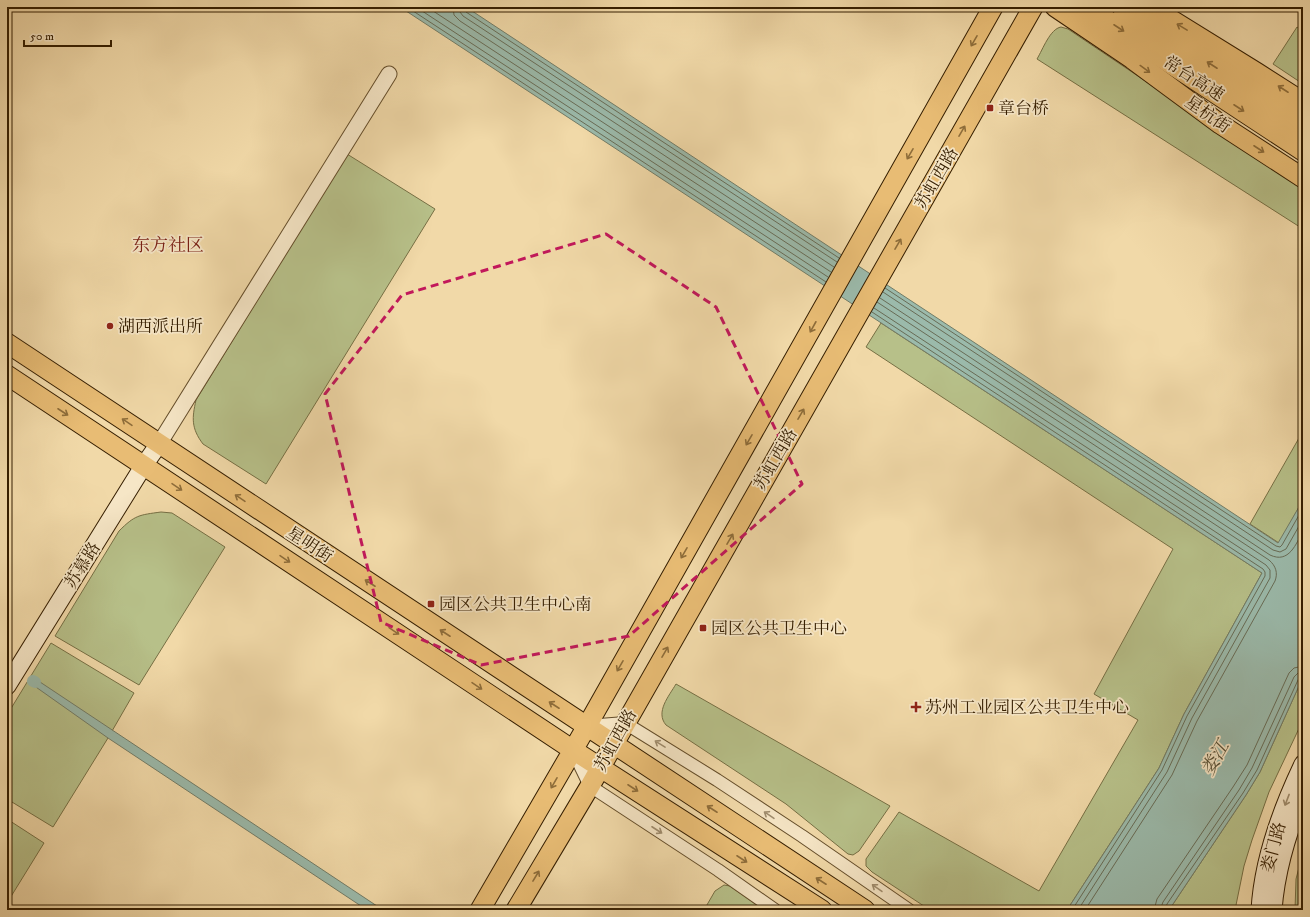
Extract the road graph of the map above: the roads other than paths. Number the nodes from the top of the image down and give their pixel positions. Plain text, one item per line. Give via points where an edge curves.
1 (993, 7) edge
2 (1033, 7) edge
3 (1055, 7) edge
4 (1086, 7) edge
5 (1123, 7) edge
6 (1151, 7) edge
7 (389, 74) dead end
8 (1303, 102) edge
9 (1303, 125) edge
10 (1303, 150) edge
11 (1303, 178) edge
12 (7, 343) edge
13 (7, 375) edge
14 (159, 444) junction
15 (144, 465) junction
16 (7, 686) edge
17 (625, 723) junction
18 (587, 726) junction
19 (613, 744) junction
20 (573, 750) junction
21 (1303, 764) edge
22 (600, 767) junction
23 (590, 786) junction
24 (1303, 795) edge
25 (480, 910) edge
26 (516, 910) edge
27 (776, 910) edge
28 (822, 910) edge
29 (865, 910) edge
30 (909, 910) edge
31 (1260, 910) edge
32 (1273, 910) edge

1 -> 18 main road, 苏虹西路
17 -> 2 main road, 苏虹西路
3 -> 11 main road, 星杭街 via 1132,59 1226,128
4 -> 10 highway, 常台高速
9 -> 5 highway, 常台高速
8 -> 6 main road
7 - 14 street
14 -> 12 main road, 星明街
13 -> 15 main road, 星明街
14 - 15 main road, 苏慕路
18 -> 14 main road, 星明街
15 - 16 main road, 苏慕路
15 -> 20 main road, 星明街
17 - 18 street
17 - 19 main road, 苏虹西路
30 -> 17 street via 717,780
18 - 19 main road, 星明街
18 - 20 main road, 苏虹西路
19 - 22 main road, 苏虹西路
29 -> 19 main road, 星明街
20 - 22 main road, 星明街
20 - 23 street
20 -> 25 main road, 苏虹西路
21 -> 31 main road, 娄门路 via 1274,837
22 - 23 main road, 苏虹西路
22 -> 28 main road, 星明街
26 -> 23 main road, 苏虹西路
23 -> 27 street
24 - 32 main road, 娄门路 via 1278,874

